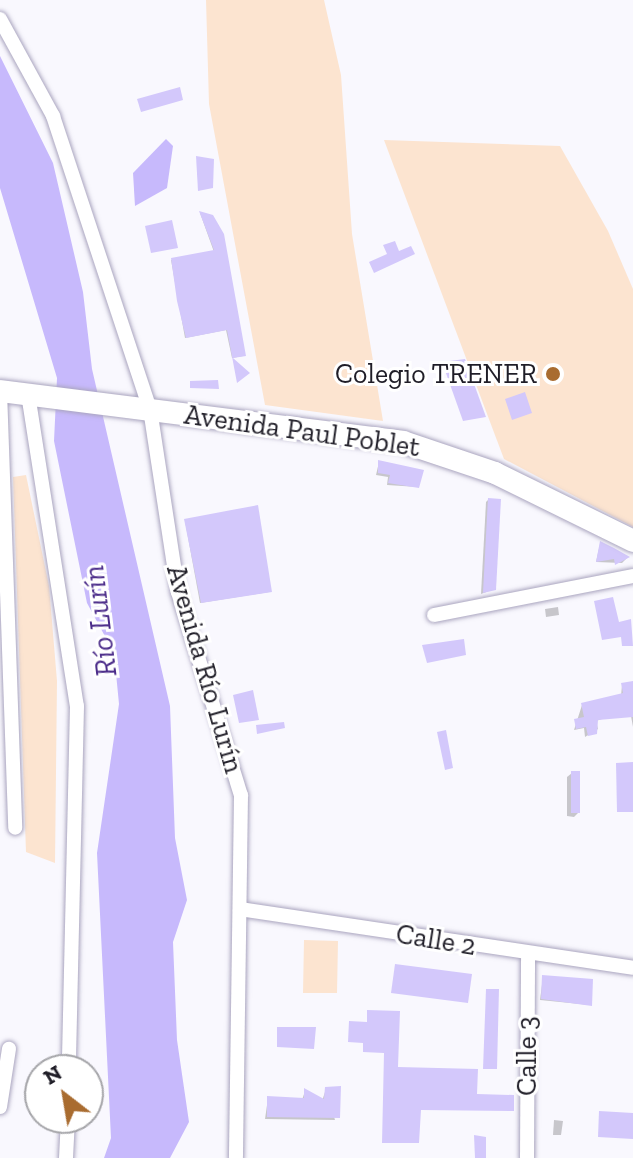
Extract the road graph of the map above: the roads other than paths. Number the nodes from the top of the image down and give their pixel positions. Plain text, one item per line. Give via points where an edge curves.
1 (0, 19) edge
2 (0, 391) edge
3 (34, 395) junction
4 (143, 408) junction
5 (2, 467) edge
6 (633, 541) edge
7 (633, 576) edge
8 (434, 615) dead end
9 (7, 803) edge
10 (15, 828) dead end
11 (240, 909) junction
12 (528, 954) junction
13 (633, 968) edge
14 (9, 1049) dead end
15 (69, 1054) edge
16 (0, 1107) edge
17 (67, 1134) edge
18 (66, 1158) edge
19 (236, 1158) edge
20 (527, 1158) edge

1 - 4 street, Avenida Río Lurín via 53,116
2 - 3 main road, Avenida Paul Poblet
2 - 5 street
3 - 4 main road, Avenida Paul Poblet
3 - 15 street via 77,706
4 - 6 main road, Avenida Paul Poblet via 432,450 495,473
4 - 11 street, Avenida Río Lurín via 178,592 241,795
5 - 9 street
7 - 8 street
9 - 10 street
11 - 12 street, Calle 2
11 - 19 street, Avenida Río Lurín
12 - 13 street, Calle 2
12 - 20 street, Calle 3
14 - 16 street
17 - 18 street

